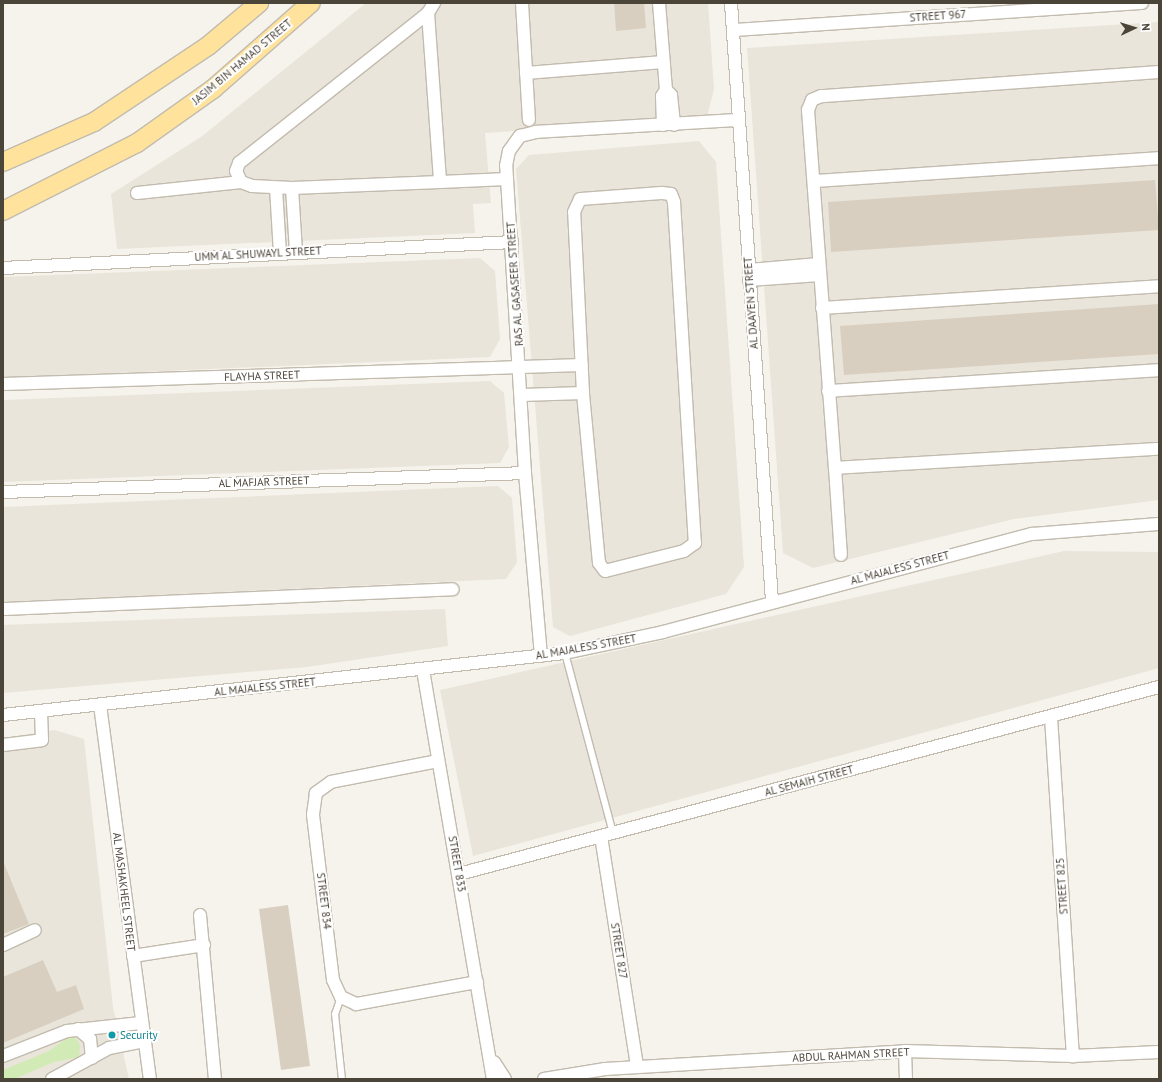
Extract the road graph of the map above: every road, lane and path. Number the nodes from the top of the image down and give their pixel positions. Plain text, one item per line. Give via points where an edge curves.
1 (259, 3) edge
2 (311, 3) edge
3 (522, 3) edge
4 (659, 3) edge
5 (731, 3) edge
6 (1142, 3) edge
7 (431, 8) edge
8 (733, 30) junction
9 (664, 62) junction
10 (1159, 72) edge
11 (526, 73) junction
12 (529, 120) dead end
13 (740, 120) junction
14 (668, 125) junction
15 (1159, 158) edge
16 (3, 162) edge
17 (507, 179) junction
18 (814, 181) junction
19 (241, 182) junction
20 (440, 182) junction
21 (276, 188) junction
22 (292, 188) junction
23 (137, 193) dead end
24 (3, 211) edge
25 (512, 242) junction
26 (296, 252) junction
27 (280, 253) junction
28 (3, 268) edge
29 (820, 270) junction
30 (749, 275) junction
31 (1159, 286) edge
32 (822, 308) junction
33 (582, 365) junction
34 (520, 368) junction
35 (1159, 370) edge
36 (3, 384) edge
37 (828, 391) junction
38 (583, 393) junction
39 (522, 395) junction
40 (1159, 448) edge
41 (835, 468) junction
42 (525, 473) junction
43 (3, 492) edge
44 (1159, 524) edge
45 (841, 555) dead end
46 (453, 589) dead end
47 (772, 602) junction
48 (3, 610) edge
49 (565, 653) junction
50 (540, 656) junction
51 (423, 670) junction
52 (1159, 687) edge
53 (100, 705) junction
54 (41, 711) junction
55 (3, 715) edge
56 (1051, 717) junction
57 (3, 745) edge
58 (438, 761) junction
59 (613, 833) junction
60 (601, 836) junction
61 (459, 874) junction
62 (200, 915) dead end
63 (35, 930) dead end
64 (3, 945) edge
65 (204, 945) junction
66 (133, 956) junction
67 (477, 982) junction
68 (341, 997) junction
69 (142, 1022) junction
70 (78, 1029) junction
71 (144, 1041) junction
72 (905, 1051) junction
73 (1159, 1052) edge
74 (3, 1056) edge
75 (1073, 1056) junction
76 (92, 1058) junction
77 (491, 1058) junction
78 (637, 1066) junction
79 (607, 1074) edge
80 (52, 1079) edge
81 (150, 1079) edge
82 (215, 1079) edge
83 (342, 1079) edge
84 (493, 1079) edge
85 (505, 1079) edge
86 (544, 1079) edge
87 (906, 1079) edge

1 - 16 main road via 202,51 94,122
2 - 24 main road, JASIM BIN HAMAD STREET via 213,89 137,143
3 - 11 street
4 - 9 street
5 - 8 street, AL DAAYEN STREET
6 - 8 street, STREET 967
7 - 19 street via 239,163 236,171
7 - 20 street
8 - 13 street, AL DAAYEN STREET
9 - 11 street
9 - 14 street via 666,90 671,95
10 - 18 street via 816,97 808,110
11 - 12 street
13 - 14 street, RAS AL GASASEER STREET
13 - 30 street, AL DAAYEN STREET
14 - 17 street, RAS AL GASASEER STREET via 536,132 520,136 509,151
15 - 18 street
17 - 20 street
17 - 25 street, RAS AL GASASEER STREET
18 - 29 street
19 - 21 street
19 - 23 street
20 - 22 street
21 - 22 street
21 - 27 street
22 - 26 street
25 - 26 street, UMM AL SHUWAYL STREET
25 - 34 street, RAS AL GASASEER STREET
26 - 27 street, UMM AL SHUWAYL STREET
27 - 28 street, UMM AL SHUWAYL STREET
29 - 30 street
29 - 32 street
30 - 47 street, AL DAAYEN STREET
31 - 32 street
32 - 37 street
33 - 34 street, FLAYHA STREET
33 - 38 street
33 - 38 street via 575,204 580,199 670,194 674,202 695,538 689,549 609,571 601,568
34 - 36 street, FLAYHA STREET
34 - 39 street, RAS AL GASASEER STREET
35 - 37 street
37 - 41 street
38 - 39 street
39 - 42 street, RAS AL GASASEER STREET
40 - 41 street
41 - 45 street
42 - 43 street, AL MAFJAR STREET
42 - 50 street, RAS AL GASASEER STREET
44 - 47 street, AL MAJALESS STREET via 1032,534
46 - 48 street
47 - 49 street, AL MAJALESS STREET via 663,632
49 - 50 street, AL MAJALESS STREET
49 - 59 lane
50 - 51 street, AL MAJALESS STREET
51 - 53 street, AL MAJALESS STREET
51 - 58 street, STREET 833
52 - 56 street, AL SEMAIH STREET
53 - 54 street, AL MAJALESS STREET
53 - 66 street, AL MASHAKHEEL STREET
54 - 55 street, AL MAJALESS STREET
54 - 57 street via 42,740
56 - 59 street, AL SEMAIH STREET
56 - 75 street, STREET 825
58 - 61 street, STREET 833
58 - 68 street, STREET 834 via 331,782 316,793 314,823 333,980
59 - 60 street, AL SEMAIH STREET
60 - 61 street, AL SEMAIH STREET
60 - 78 street, STREET 827
61 - 67 street, STREET 833
62 - 65 street
63 - 64 street
65 - 66 street
65 - 82 street
66 - 69 street, AL MASHAKHEEL STREET
67 - 68 street via 363,1004 348,1002
67 - 77 street, STREET 833
68 - 83 lane via 335,1014
69 - 70 street
69 - 71 street, AL MASHAKHEEL STREET
70 - 74 street
70 - 76 street via 90,1039
71 - 76 street via 120,1044
71 - 81 street, AL MASHAKHEEL STREET
72 - 75 street, ABDUL RAHMAN STREET
72 - 78 street, ABDUL RAHMAN STREET
72 - 87 street
73 - 75 street, ABDUL RAHMAN STREET
76 - 80 street
77 - 84 street, STREET 833
77 - 85 street, STREET 833
78 - 79 street, ABDUL RAHMAN STREET
79 - 86 street, ABDUL RAHMAN STREET

